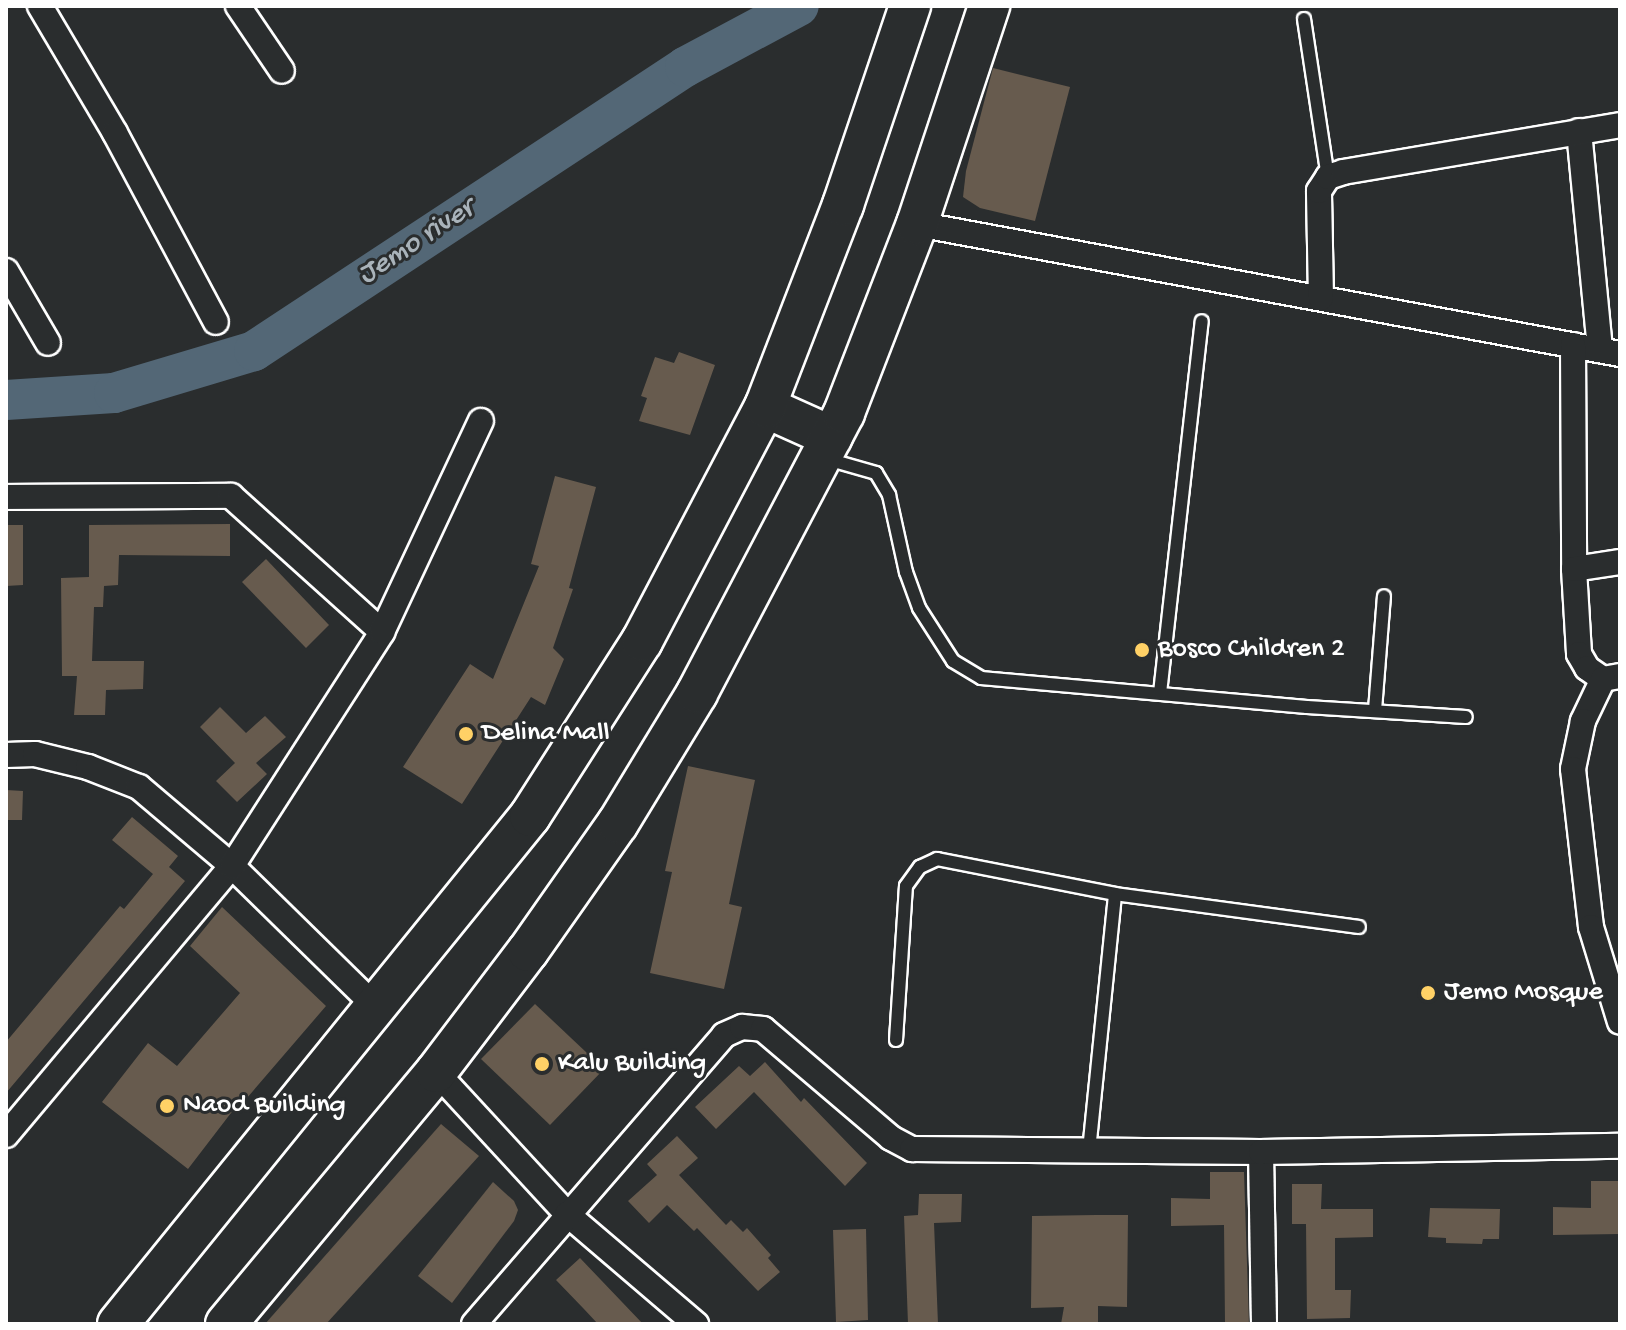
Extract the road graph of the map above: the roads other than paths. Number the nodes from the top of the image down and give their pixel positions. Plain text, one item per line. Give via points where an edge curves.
1 (40, 6) edge
2 (238, 6) edge
3 (989, 6) edge
4 (1304, 19) dead end
5 (906, 21) edge
6 (282, 71) dead end
7 (1620, 125) edge
8 (1579, 131) junction
9 (1328, 177) junction
10 (917, 224) junction
11 (6, 271) edge
12 (1321, 298) junction
13 (1202, 321) dead end
14 (216, 322) dead end
15 (48, 343) dead end
16 (1573, 345) junction
17 (1610, 352) edge
18 (765, 407) junction
19 (481, 421) dead end
20 (827, 447) junction
21 (6, 497) edge
22 (1620, 562) edge
23 (1574, 569) junction
24 (1384, 596) dead end
25 (382, 632) junction
26 (1612, 678) edge
27 (1160, 693) junction
28 (1375, 710) junction
29 (1466, 717) dead end
30 (6, 755) edge
31 (232, 866) junction
32 (1115, 894) junction
33 (1359, 927) dead end
34 (376, 1007) junction
35 (1620, 1022) edge
36 (896, 1040) dead end
37 (436, 1072) junction
38 (6, 1135) edge
39 (1620, 1146) edge
40 (1089, 1151) junction
41 (1261, 1152) junction
42 (567, 1214) junction
43 (692, 1322) edge
44 (118, 1324) edge
45 (226, 1324) edge
46 (474, 1324) edge
47 (1264, 1324) edge

1 - 14 street
2 - 6 street
3 - 10 main road
4 - 9 lane
5 - 18 main road
7 - 8 street
8 - 9 street
8 - 17 street
9 - 12 street via 1319,191
10 - 12 street
10 - 20 main road
11 - 15 street
12 - 16 street
13 - 27 lane
16 - 17 street
16 - 23 street
18 - 20 main road
18 - 34 main road via 642,641 530,816
19 - 25 street
20 - 27 lane via 876,473 889,495 919,608 953,661 981,678
20 - 37 main road via 697,693 618,823
21 - 25 street via 231,496
22 - 23 street
23 - 26 street via 1579,654 1587,668
24 - 28 lane
25 - 31 street
26 - 35 street via 1583,721 1573,769 1591,927
27 - 28 lane
28 - 29 lane
30 - 31 street via 35,754 139,787
31 - 34 street
31 - 38 street
32 - 33 lane
32 - 36 lane via 937,859 920,867 906,886
32 - 40 lane
34 - 44 main road
37 - 42 street
37 - 45 main road
39 - 41 street
40 - 41 street
40 - 42 street via 912,1149 891,1138 763,1029 742,1027 724,1035
41 - 47 street
42 - 43 street
42 - 46 street

